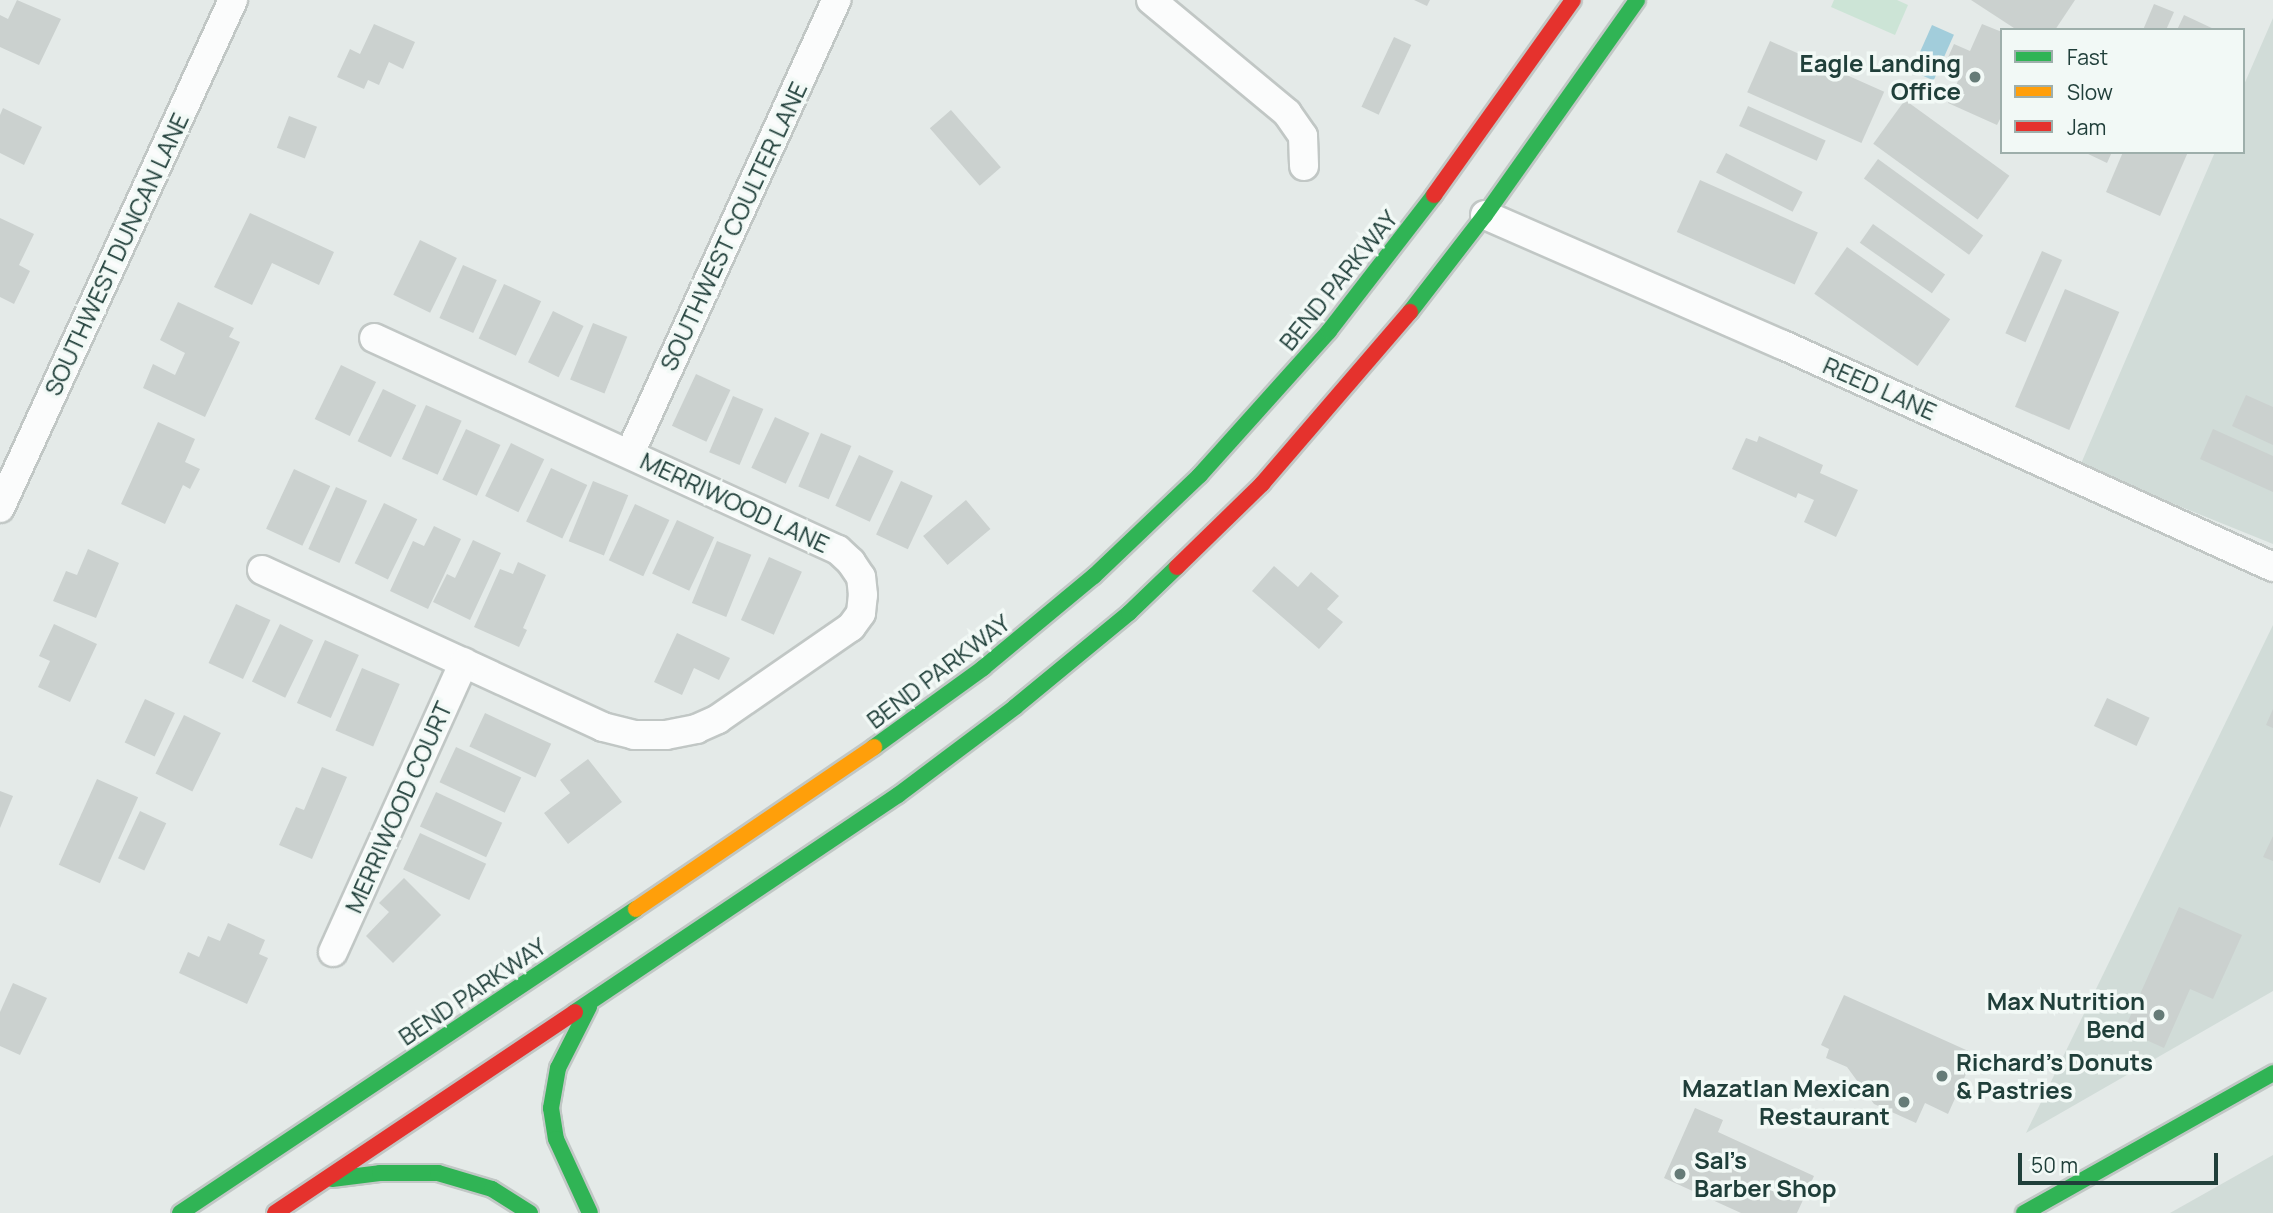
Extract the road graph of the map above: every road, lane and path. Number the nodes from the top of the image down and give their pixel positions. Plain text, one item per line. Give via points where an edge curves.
1 (233, 0) edge
2 (836, 0) edge
3 (1151, 0) edge
4 (1573, 0) edge
5 (1637, 0) edge
6 (1304, 166) dead end
7 (1485, 215) junction
8 (374, 338) dead end
9 (630, 453) junction
10 (0, 508) edge
11 (2273, 567) edge
12 (262, 570) dead end
13 (464, 662) junction
14 (333, 952) dead end
15 (591, 1004) junction
16 (2273, 1073) edge
17 (323, 1181) junction
18 (180, 1213) edge
19 (275, 1213) edge
20 (530, 1213) edge
21 (590, 1213) edge
22 (2024, 1213) edge

1 - 10 street, SOUTHWEST DUNCAN LANE
2 - 9 street, SOUTHWEST COULTER LANE
3 - 6 street via 1287,113 1303,136
4 - 18 main road, BEND PARKWAY via 1456,167 1329,331 1200,475 1094,576 982,668 828,781
5 - 7 main road
7 - 11 street, REED LANE
7 - 15 main road via 1399,327 1307,435 1234,514 1129,613 898,795
8 - 9 street, MERRIWOOD LANE
9 - 13 street, MERRIWOOD LANE via 838,550 860,578 863,595 861,613 850,628 718,719 666,735 634,735 603,727
12 - 13 street, MERRIWOOD LANE
13 - 14 street, MERRIWOOD COURT
15 - 17 main road
15 - 21 main road via 558,1068 551,1108 556,1139
16 - 22 main road
17 - 19 main road
17 - 20 main road via 380,1173 438,1173 492,1189

